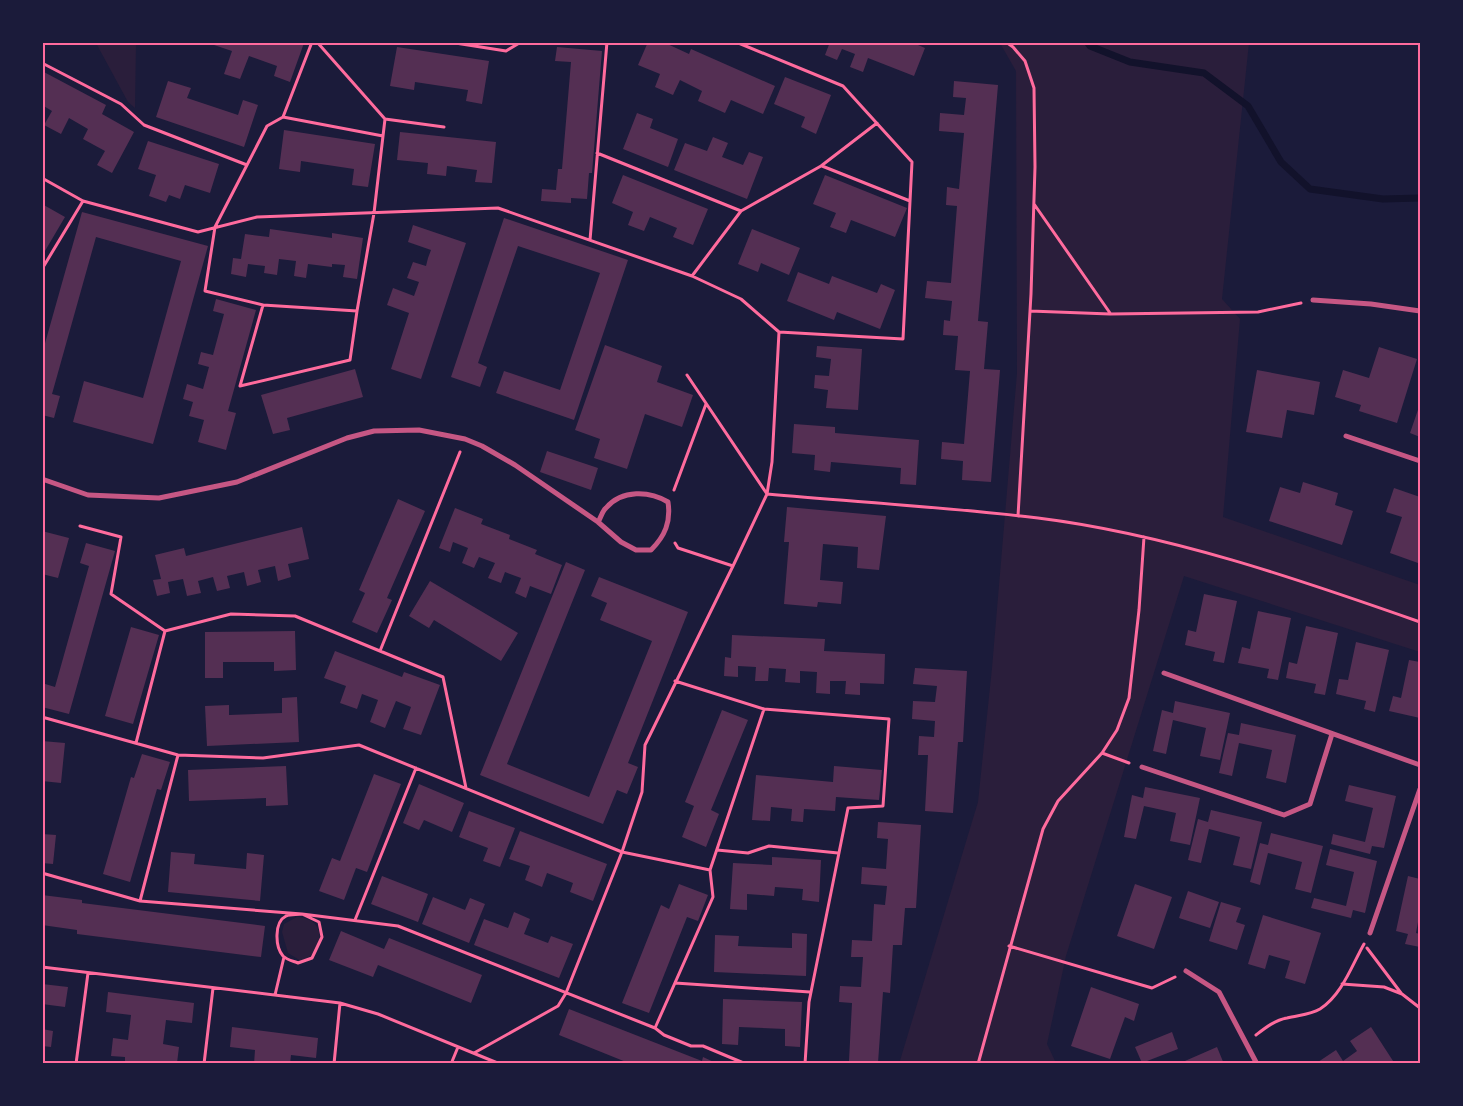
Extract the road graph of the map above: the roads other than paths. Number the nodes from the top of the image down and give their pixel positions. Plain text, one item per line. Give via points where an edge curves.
1 (1313, 300) road end
2 (1420, 312) edge
3 (1346, 436) dead end
4 (1420, 461) edge
5 (42, 479) edge
6 (598, 522) junction
7 (1164, 673) dead end
8 (1332, 734) junction
9 (1420, 765) edge
10 (1142, 767) road end
11 (1420, 789) edge
12 (1370, 933) road end
13 (1186, 971) road end
14 (1257, 1064) edge

1 - 2 street
3 - 4 street
5 - 6 street via 88,495 158,498 237,482 348,438 374,431 420,430 482,446
6 - 6 street via 606,507 639,492 655,494 668,502 670,516 667,528 651,550 636,550
7 - 8 street
8 - 9 street
8 - 10 street via 1310,804 1284,815
11 - 12 street
13 - 14 street via 1219,992

